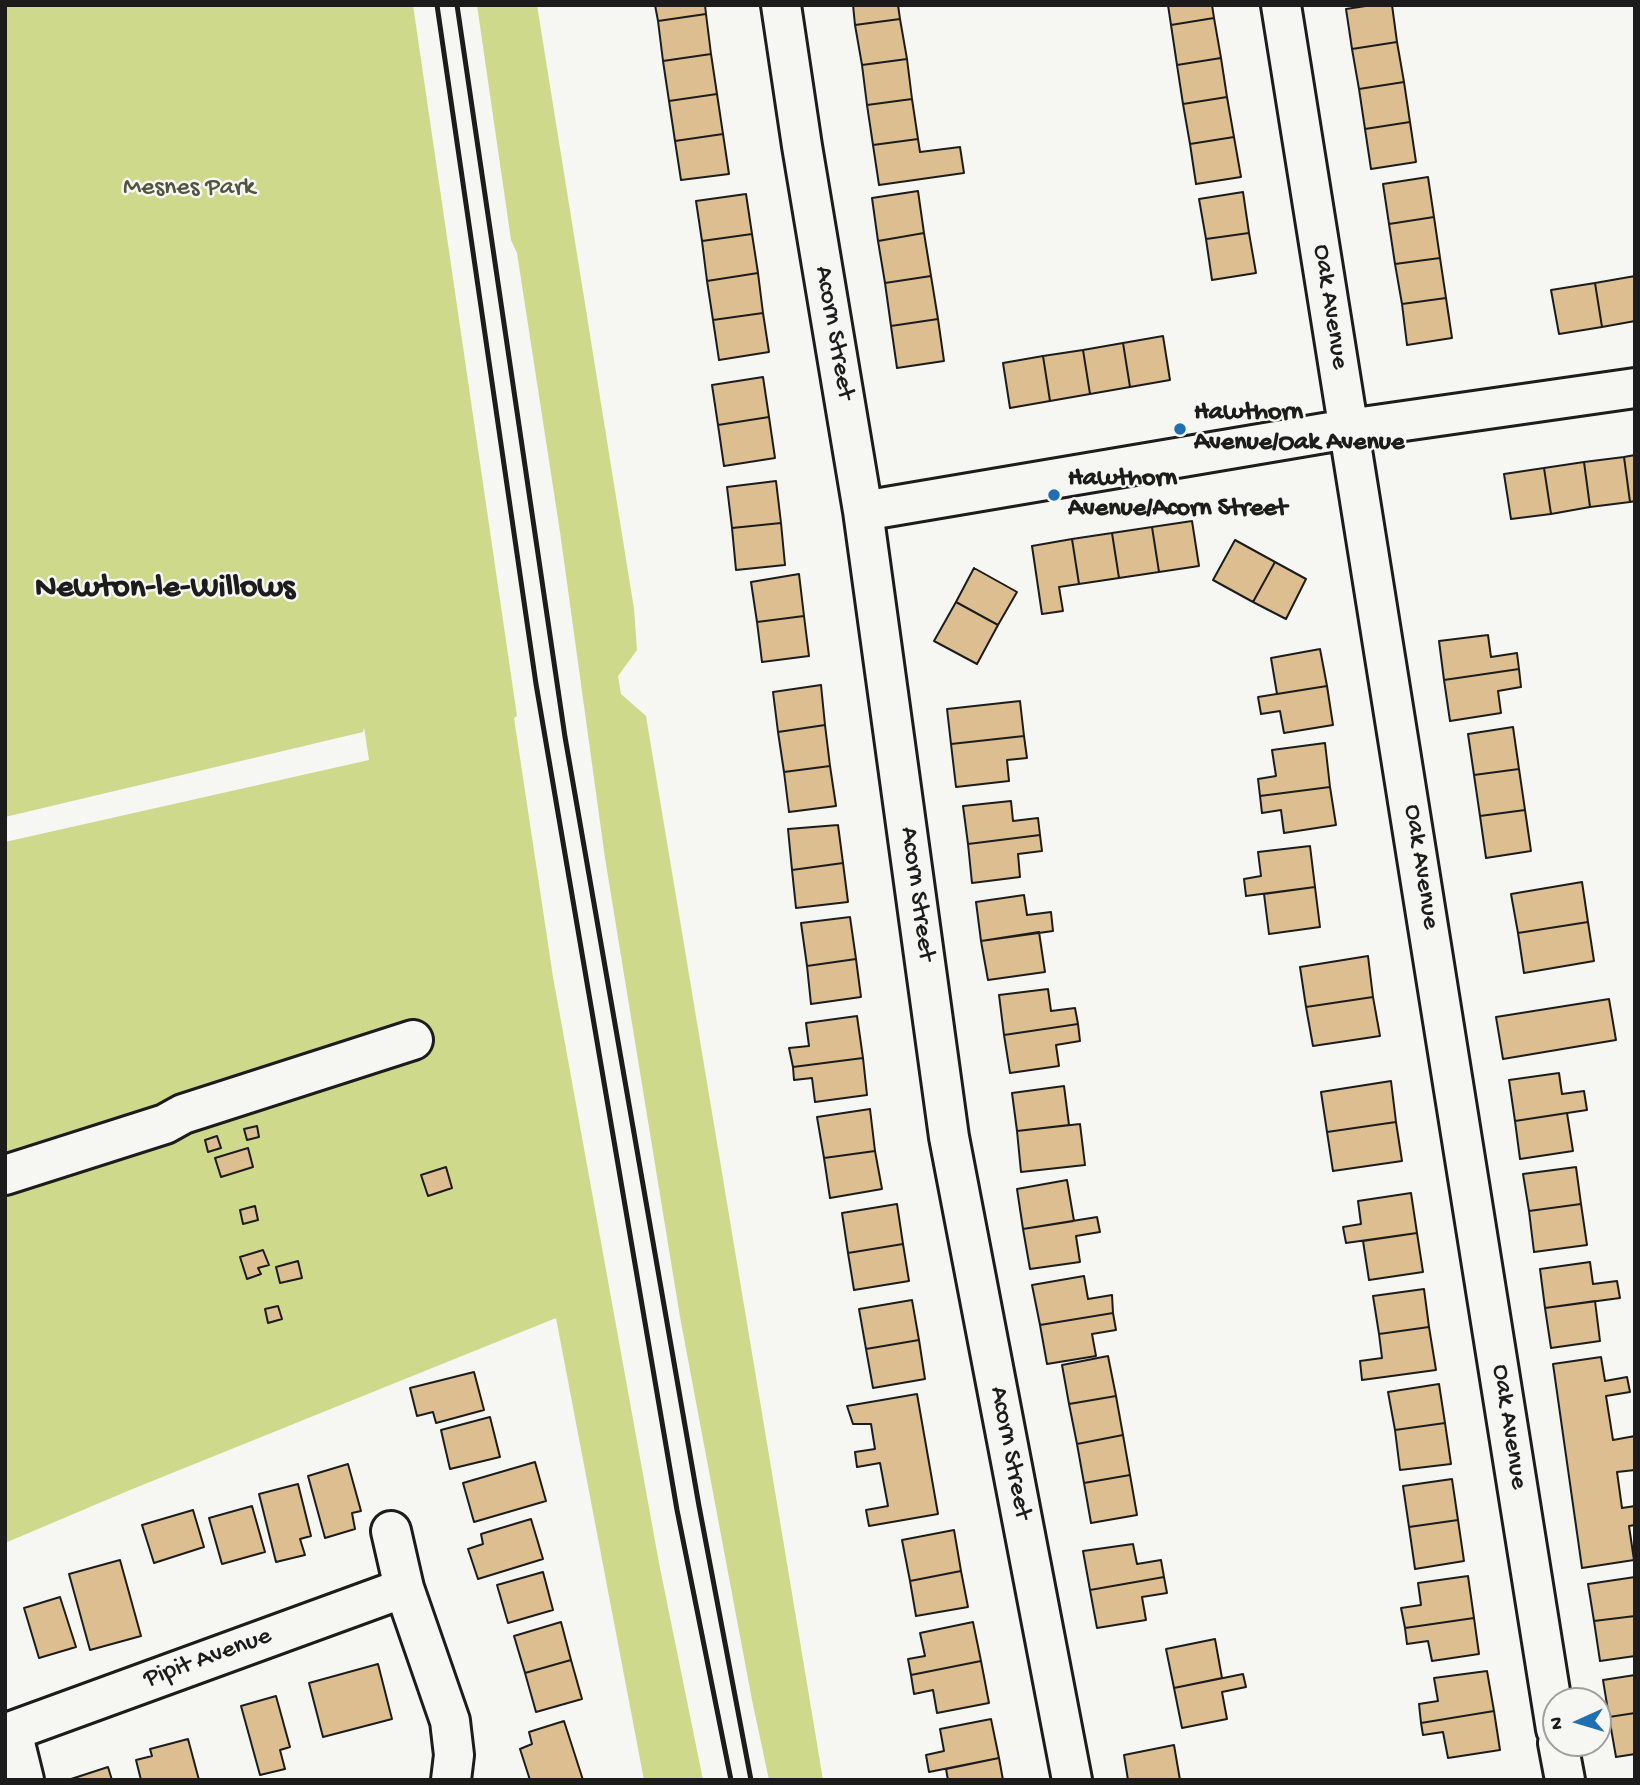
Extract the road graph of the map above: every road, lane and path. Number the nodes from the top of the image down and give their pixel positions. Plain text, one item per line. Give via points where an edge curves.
1 (780, 5) edge
2 (1281, 5) edge
3 (1635, 388) edge
4 (1348, 429) junction
5 (863, 511) junction
6 (413, 1040) dead end
7 (5, 1175) edge
8 (391, 1531) dead end
9 (404, 1588) junction
10 (1549, 1687) edge
11 (9, 1732) edge
12 (1561, 1757) edge
13 (24, 1780) edge
14 (451, 1780) edge
15 (1072, 1780) edge
16 (1565, 1780) edge

1 - 5 street, Acorn Street
2 - 4 street, Oak Avenue
3 - 4 street
4 - 5 street
4 - 10 street, Oak Avenue
5 - 15 street, Acorn Street via 949,1137
6 - 7 street
8 - 9 street
9 - 11 street, Pipit Avenue
9 - 14 street via 450,1721
11 - 13 street, Pipit Avenue
12 - 16 street

